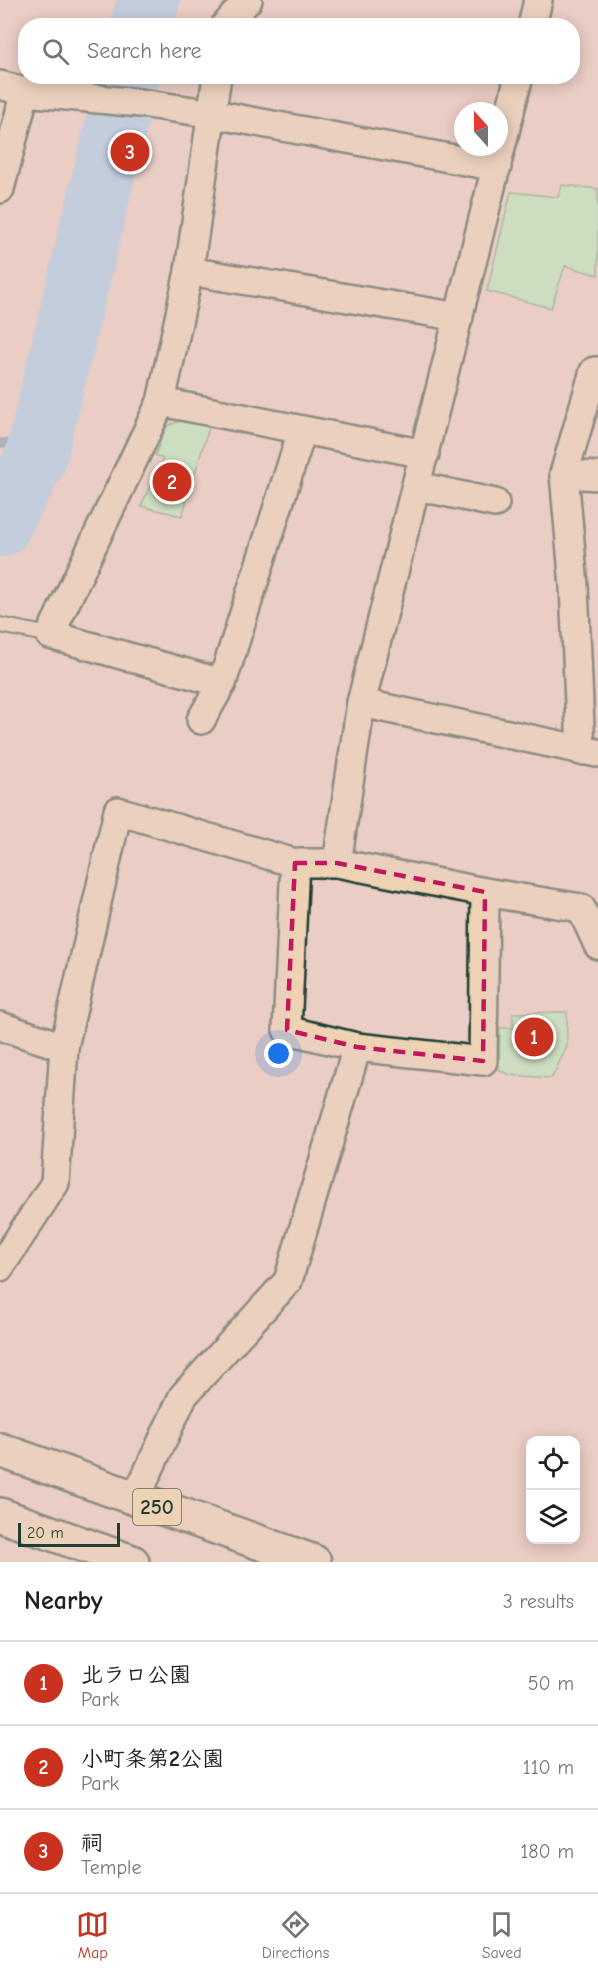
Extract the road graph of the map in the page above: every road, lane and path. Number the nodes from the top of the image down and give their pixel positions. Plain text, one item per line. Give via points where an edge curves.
1 (248, 0) edge
2 (538, 0) edge
3 (232, 18) edge
4 (534, 18) edge
5 (216, 84) edge
6 (517, 84) edge
7 (13, 89) edge
8 (214, 114) junction
9 (497, 167) junction
10 (0, 189) edge
11 (189, 271) junction
12 (459, 317) junction
13 (598, 371) edge
14 (161, 402) junction
15 (302, 431) junction
16 (425, 454) junction
17 (564, 474) junction
18 (598, 476) edge
19 (417, 486) junction
20 (495, 503) dead end
21 (586, 585) edge
22 (0, 625) edge
23 (50, 634) junction
24 (222, 683) junction
25 (361, 703) junction
26 (201, 720) dead end
27 (589, 752) edge
28 (295, 863) junction
29 (337, 863) junction
30 (485, 892) junction
31 (598, 945) edge
32 (0, 1026) edge
33 (64, 1047) junction
34 (357, 1047) junction
35 (0, 1267) edge
36 (0, 1450) edge
37 (135, 1500) junction
38 (0, 1515) edge
39 (81, 1554) edge
40 (132, 1562) edge
41 (314, 1562) edge

1 - 3 street
2 - 4 street
5 - 8 street
6 - 9 street
7 - 8 street
7 - 10 street
8 - 9 street
8 - 11 street
9 - 12 street
11 - 12 street
11 - 14 street
12 - 16 street
13 - 17 street via 594,371
14 - 15 street
14 - 23 street
15 - 16 street
15 - 24 street
16 - 19 street
17 - 18 street
17 - 21 street
19 - 20 street
19 - 25 street
21 - 27 street
22 - 23 lane
23 - 24 street
24 - 26 street
25 - 27 street
25 - 29 street
28 - 29 street
28 - 33 street via 118,811
28 - 34 street via 287,1030
29 - 30 street
30 - 31 street via 581,908
30 - 34 street via 483,1061
32 - 33 street
33 - 35 street via 56,1183
34 - 37 street via 288,1281 183,1396
36 - 37 highway, 250
37 - 41 highway, 250
38 - 39 highway
39 - 40 highway

